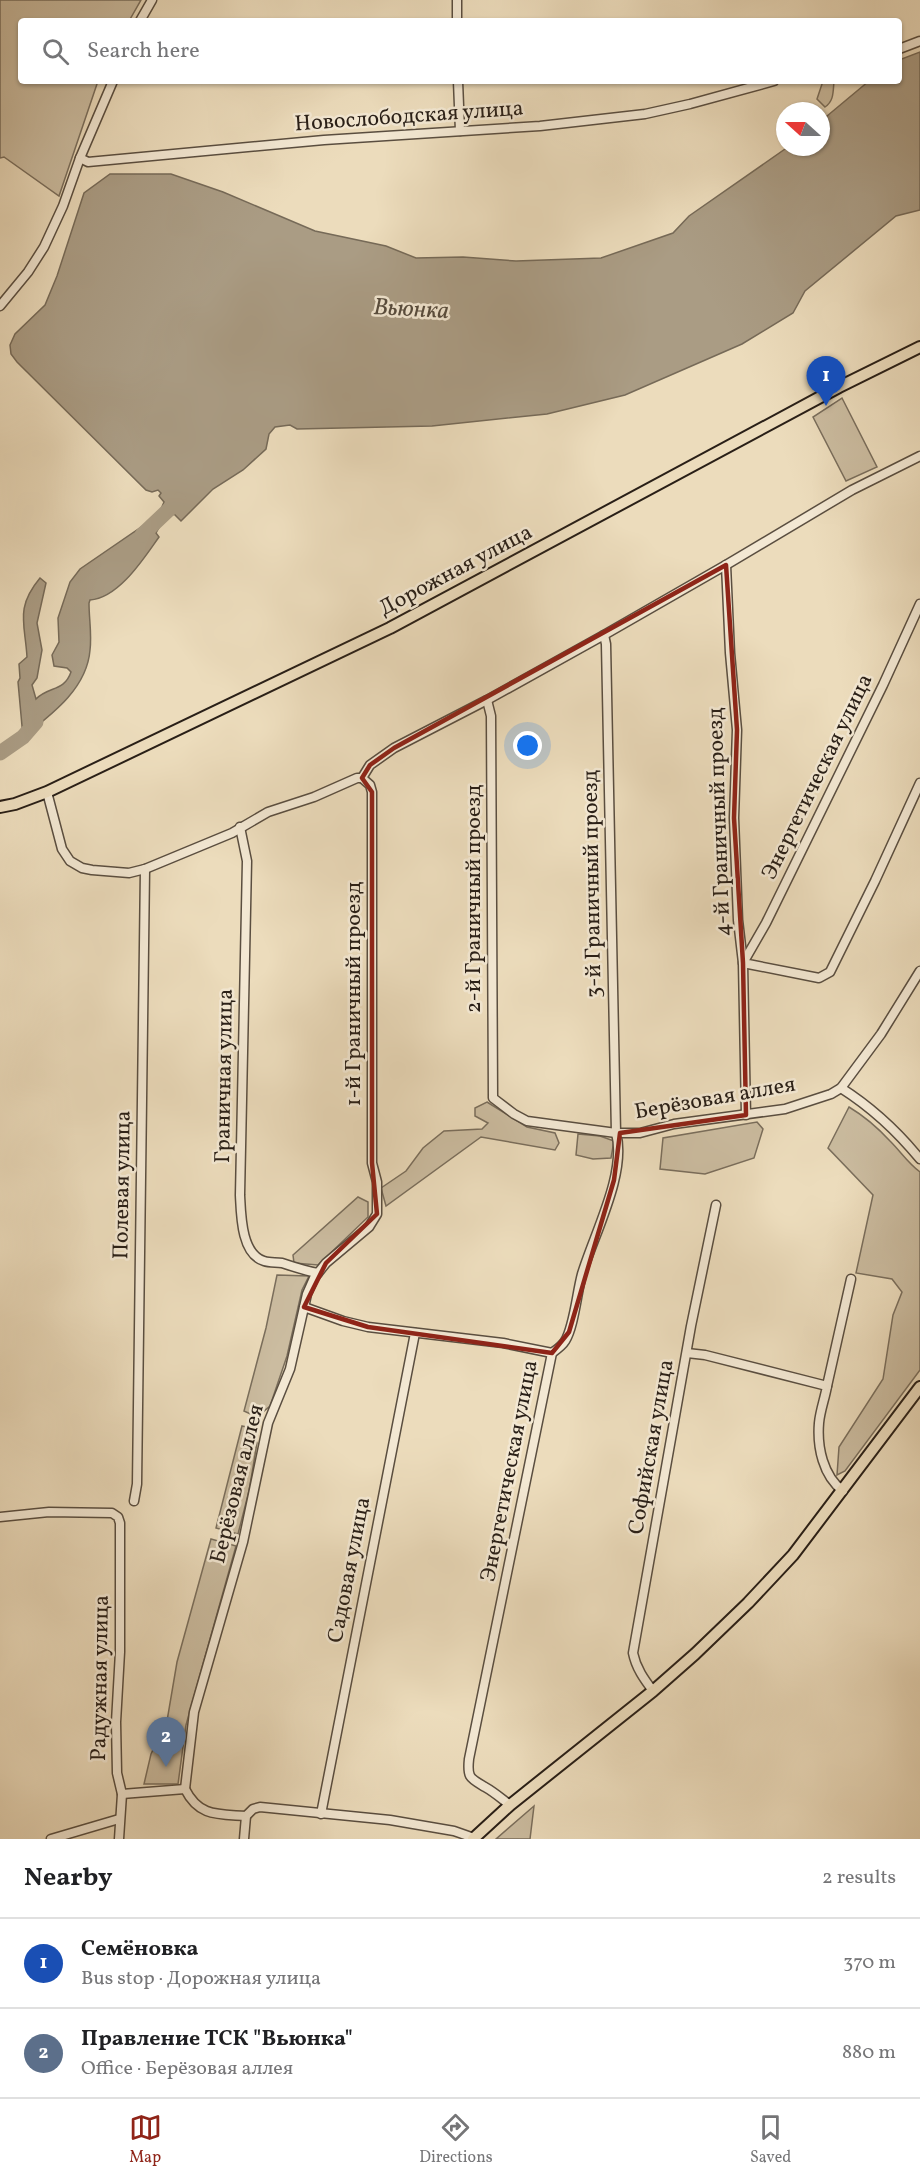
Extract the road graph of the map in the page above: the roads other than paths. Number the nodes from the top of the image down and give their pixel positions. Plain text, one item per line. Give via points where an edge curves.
1 (152, 0) edge
2 (457, 0) edge
3 (142, 18) edge
4 (457, 18) edge
5 (920, 41) edge
6 (902, 48) edge
7 (112, 84) edge
8 (458, 84) edge
9 (763, 84) edge
10 (460, 131) junction
11 (80, 158) junction
12 (0, 306) edge
13 (920, 347) edge
14 (920, 456) edge
15 (726, 565) junction
16 (920, 604) edge
17 (604, 635) junction
18 (487, 700) junction
19 (362, 778) junction
20 (920, 783) edge
21 (47, 792) junction
22 (0, 807) edge
23 (240, 827) junction
24 (145, 869) junction
25 (744, 963) junction
26 (920, 971) edge
27 (841, 1088) junction
28 (493, 1098) joint
29 (746, 1114) junction
30 (616, 1133) junction
31 (918, 1152) edge
32 (716, 1205) dead end
33 (377, 1214) joint
34 (318, 1273) junction
35 (851, 1279) dead end
36 (304, 1306) junction
37 (415, 1333) junction
38 (552, 1353) junction
39 (687, 1353) junction
40 (827, 1386) junction
41 (920, 1387) edge
42 (843, 1491) junction
43 (134, 1501) dead end
44 (0, 1517) edge
45 (653, 1691) junction
46 (185, 1789) junction
47 (122, 1794) junction
48 (510, 1805) junction
49 (321, 1814) junction
50 (246, 1816) junction
51 (119, 1819) junction
52 (473, 1838) edge
53 (51, 1839) edge
54 (119, 1839) edge
55 (244, 1839) edge

1 - 3 street
2 - 4 street
5 - 6 street
7 - 11 street
8 - 10 street
9 - 10 street, Новослободская улица via 645,114
10 - 11 street, Новослободская улица via 88,162
11 - 12 street via 44,247
13 - 21 main road, Дорожная улица via 390,628
14 - 15 street via 852,489
15 - 17 street
15 - 25 street, 4-й Граничный проезд via 737,730 734,818 738,920
16 - 25 street, Энергетическая улица
17 - 18 street
17 - 30 street, 3-й Граничный проезд
18 - 19 street via 379,758
18 - 28 street, 2-й Граничный проезд via 491,716
19 - 23 street via 268,812
19 - 33 street, 1-й Граничный проезд via 372,792 372,1163 377,1182
20 - 25 street via 830,972 819,978
21 - 22 main road, Дорожная улица
21 - 24 street via 62,849 70,861 82,868 120,873
23 - 24 street
23 - 34 street, Граничная улица via 247,861 242,1231 254,1256 263,1261
24 - 43 street, Полевая улица
25 - 29 street, 4-й Граничный проезд
26 - 27 street
27 - 29 street, Берёзовая аллея via 785,1109
27 - 31 street via 882,1118
28 - 30 street, Берёзовая аллея via 527,1121
29 - 30 street, Берёзовая аллея via 639,1133
30 - 38 street, Энергетическая улица via 619,1144 615,1180 583,1272 569,1332 564,1343
32 - 39 street, Софийская улица
33 - 34 street, Берёзовая аллея via 369,1227
34 - 36 street, Берёзовая аллея
35 - 40 street
36 - 37 street via 360,1325
36 - 46 street, Берёзовая аллея via 290,1368 264,1439 243,1542 194,1712
37 - 38 street
37 - 49 street, Садовая улица
38 - 48 street, Энергетическая улица via 468,1772 473,1781
39 - 40 street
39 - 45 street, Софийская улица via 633,1653 643,1679
40 - 42 street via 819,1423 821,1448 826,1472
41 - 42 main road
42 - 45 main road via 768,1582
44 - 47 street, Радужная улица via 49,1512 112,1513 118,1517 120,1652 116,1722 117,1773
45 - 48 main road
46 - 47 street
46 - 50 street via 201,1810
47 - 51 street, Радужная улица
48 - 52 main road
49 - 50 street via 260,1807
49 - 52 street via 390,1820
50 - 55 street
51 - 53 street
51 - 54 street, Радужная улица

